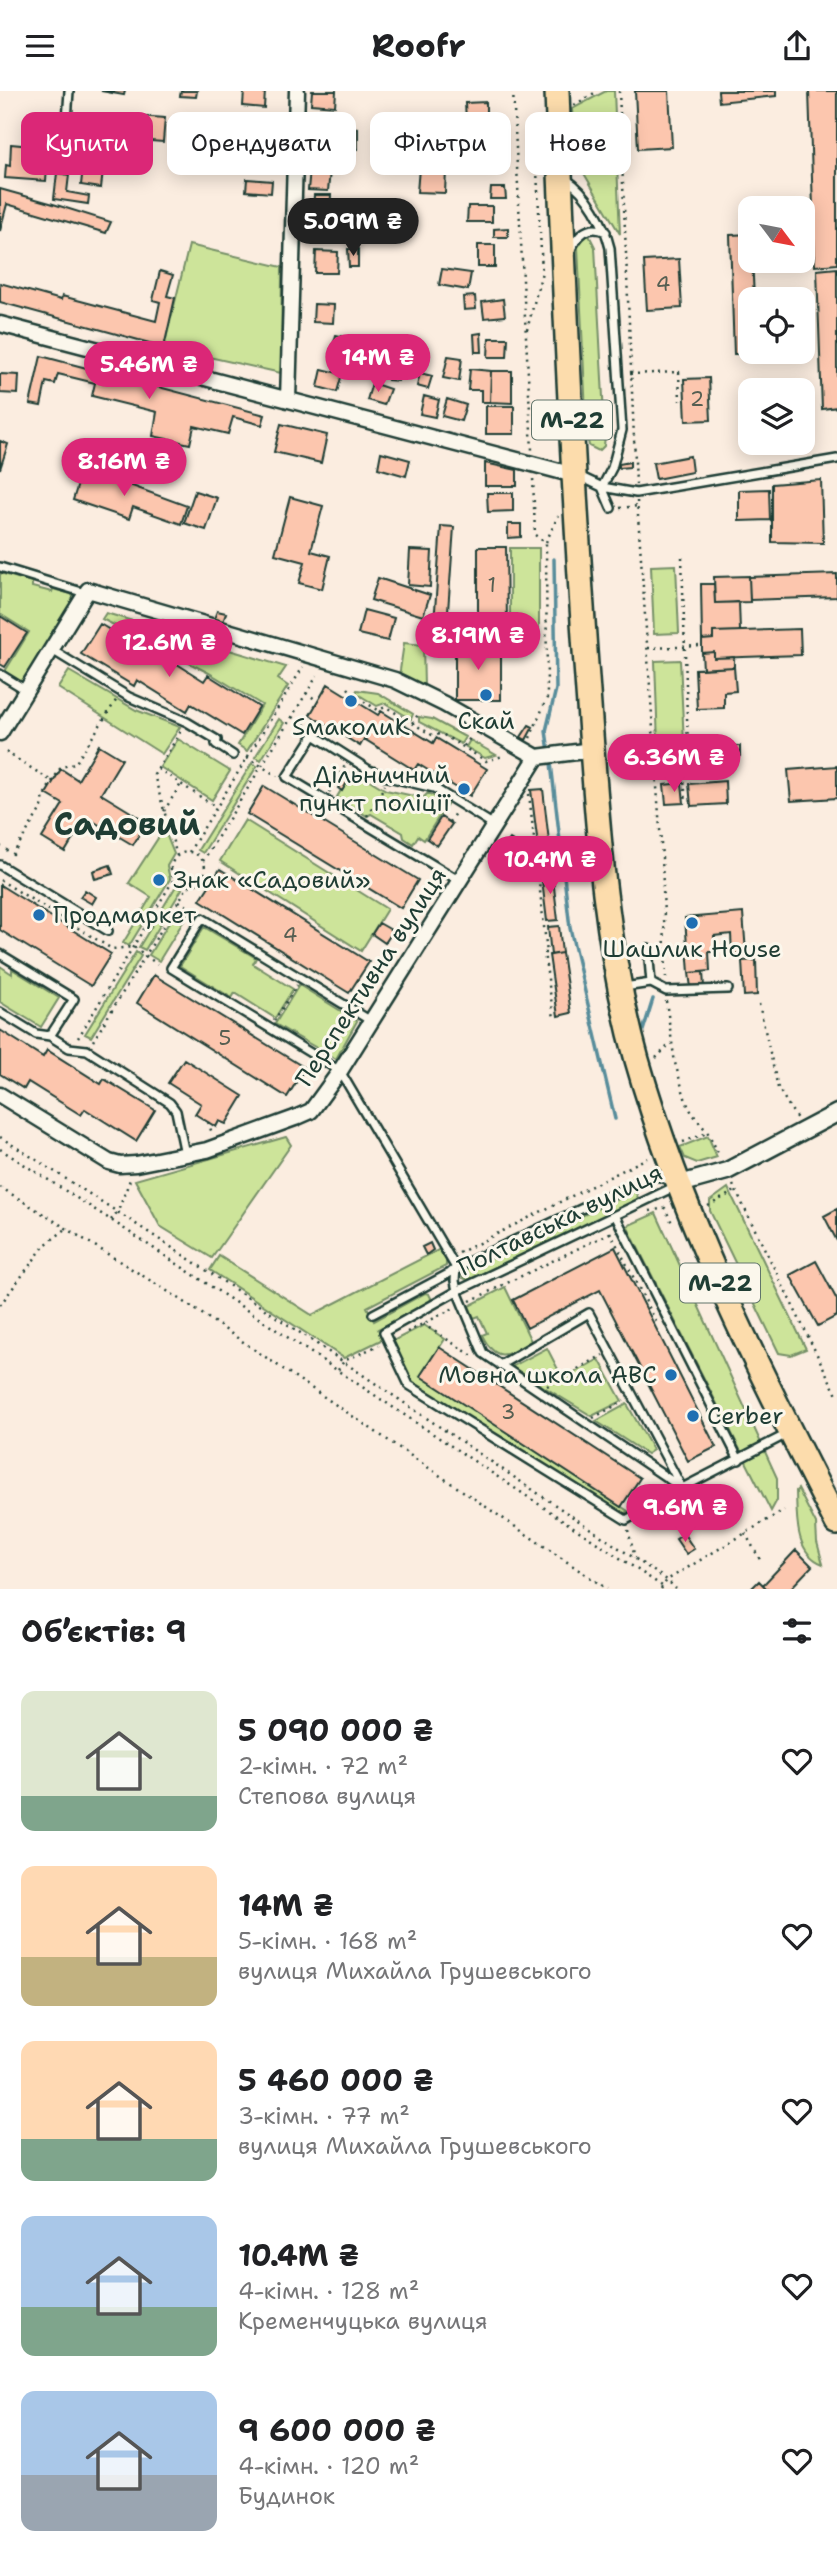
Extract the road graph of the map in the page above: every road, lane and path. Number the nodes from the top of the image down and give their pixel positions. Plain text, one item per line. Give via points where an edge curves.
1 (69, 91) edge
2 (297, 91) edge
3 (513, 91) edge
4 (556, 91) edge
5 (619, 91) edge
6 (68, 112) edge
7 (562, 177) junction
8 (607, 233) junction
9 (565, 261) junction
10 (0, 324) edge
11 (631, 374) junction
12 (288, 400) junction
13 (680, 401) dead end
14 (532, 450) dead end
15 (837, 459) edge
16 (533, 474) dead end
17 (574, 475) junction
18 (602, 487) junction
19 (636, 493) junction
20 (611, 508) dead end
21 (561, 510) dead end
22 (546, 543) junction
23 (681, 557) dead end
24 (0, 567) edge
25 (86, 593) junction
26 (702, 646) dead end
27 (684, 647) junction
28 (648, 648) junction
29 (51, 650) junction
30 (307, 654) junction
31 (0, 674) edge
32 (317, 676) dead end
33 (348, 688) dead end
34 (26, 691) junction
35 (121, 692) junction
36 (306, 693) junction
37 (318, 701) dead end
38 (420, 712) dead end
39 (292, 716) junction
40 (187, 722) junction
41 (412, 723) junction
42 (0, 733) edge
43 (314, 735) junction
44 (470, 737) dead end
45 (464, 747) junction
46 (523, 749) junction
47 (688, 749) dead end
48 (592, 750) junction
49 (6, 752) dead end
50 (681, 754) dead end
51 (233, 755) dead end
52 (503, 756) dead end
53 (247, 757) junction
54 (537, 757) junction
55 (350, 758) junction
56 (261, 765) junction
57 (157, 769) junction
58 (287, 777) junction
59 (388, 777) junction
60 (524, 778) junction
61 (53, 782) junction
62 (181, 784) junction
63 (324, 800) junction
64 (687, 803) dead end
65 (216, 807) junction
66 (164, 811) junction
67 (363, 823) junction
68 (495, 825) junction
69 (0, 846) edge
70 (189, 852) junction
71 (177, 856) junction
72 (203, 861) junction
73 (0, 865) edge
74 (174, 879) junction
75 (0, 880) edge
76 (460, 881) junction
77 (188, 886) junction
78 (179, 901) junction
79 (191, 908) dead end
80 (108, 931) dead end
81 (134, 947) junction
82 (648, 947) dead end
83 (0, 954) edge
84 (146, 955) junction
85 (157, 964) dead end
86 (301, 979) junction
87 (651, 983) junction
88 (620, 987) junction
89 (729, 989) dead end
90 (666, 991) junction
91 (759, 1005) dead end
92 (0, 1012) edge
93 (554, 1018) dead end
94 (371, 1022) junction
95 (270, 1028) junction
96 (50, 1036) junction
97 (671, 1043) junction
98 (72, 1048) junction
99 (87, 1051) junction
100 (658, 1069) dead end
101 (340, 1071) junction
102 (0, 1095) edge
103 (837, 1113) edge
104 (208, 1122) dead end
105 (805, 1129) junction
106 (212, 1133) dead end
107 (708, 1133) junction
108 (0, 1137) edge
109 (682, 1142) dead end
110 (0, 1149) edge
111 (185, 1154) junction
112 (720, 1156) dead end
113 (647, 1158) dead end
114 (136, 1164) junction
115 (680, 1184) junction
116 (732, 1184) dead end
117 (0, 1187) edge
118 (735, 1191) junction
119 (707, 1206) dead end
120 (118, 1211) junction
121 (648, 1211) dead end
122 (615, 1215) junction
123 (111, 1220) junction
124 (673, 1225) dead end
125 (621, 1226) junction
126 (66, 1229) junction
127 (450, 1257) junction
128 (456, 1268) junction
129 (457, 1291) junction
130 (0, 1305) edge
131 (462, 1305) junction
132 (373, 1314) dead end
133 (407, 1332) dead end
134 (411, 1338) dead end
135 (609, 1352) junction
136 (499, 1365) junction
137 (538, 1391) junction
138 (837, 1395) edge
139 (632, 1397) junction
140 (584, 1423) junction
141 (790, 1433) junction
142 (739, 1460) junction
143 (682, 1488) junction
144 (784, 1510) dead end
145 (626, 1520) junction
146 (837, 1523) edge
147 (745, 1533) junction
148 (635, 1559) junction
149 (762, 1563) dead end
150 (667, 1580) junction
151 (662, 1588) edge
152 (607, 1589) edge
153 (676, 1589) edge

1 - 6 lane
2 - 12 street
3 - 14 path
4 - 7 highway, М-22
5 - 11 path
7 - 8 lane via 584,195
7 - 9 highway, М-22
8 - 9 lane via 597,228 586,230
8 - 18 lane via 622,430
9 - 17 highway, М-22
10 - 12 street
11 - 13 path via 679,372
11 - 19 path
12 - 17 street
15 - 19 lane
16 - 22 path via 535,535
17 - 18 lane
17 - 48 highway, М-22
18 - 19 lane
18 - 20 lane
19 - 28 path
21 - 22 path
22 - 46 path via 547,698
23 - 27 path
24 - 25 lane
25 - 29 street
25 - 30 street
26 - 27 path
27 - 28 path
27 - 47 path
28 - 90 path
29 - 34 street
29 - 35 lane
30 - 46 street via 395,680
30 - 53 path
31 - 34 lane
32 - 36 path
33 - 41 path via 378,710 386,707
34 - 42 street
35 - 40 lane
35 - 61 path via 75,764 61,767
36 - 37 path
36 - 39 path
38 - 41 path
39 - 43 path via 316,731
39 - 56 path
40 - 51 lane
40 - 57 path
41 - 45 path
43 - 55 lane
43 - 58 lane
44 - 45 path
45 - 52 path via 486,761
46 - 54 street
48 - 54 street
48 - 88 highway, М-22 via 603,888
49 - 61 path
50 - 64 path
53 - 56 path
53 - 65 path
54 - 60 street, Перспективна вулиця
55 - 59 lane
55 - 63 path
56 - 58 path via 285,781
56 - 72 path
57 - 62 path
57 - 66 path via 154,775
58 - 63 lane
59 - 67 path
59 - 68 lane via 434,788
60 - 68 street, Перспективна вулиця
60 - 93 path
61 - 69 path via 13,854
62 - 65 path
62 - 66 path
63 - 67 lane
65 - 70 path
66 - 71 path
67 - 76 lane
68 - 76 street, Перспективна вулиця
70 - 71 path
70 - 72 path
71 - 74 path via 172,865
72 - 77 path via 203,876
73 - 80 lane
74 - 77 path
74 - 81 path
75 - 81 path via 112,949
76 - 94 street, Перспективна вулиця
77 - 78 path
78 - 79 path
78 - 84 path
81 - 84 path
81 - 98 path
82 - 87 lane
83 - 96 lane via 74,999
84 - 85 path
84 - 99 path
86 - 94 lane
86 - 95 path
86 - 95 lane via 202,918 171,968
87 - 88 lane
87 - 90 lane
88 - 115 highway, М-22 via 636,1059
89 - 90 lane
90 - 97 path
91 - 105 path via 778,1088
92 - 96 lane via 36,1034
94 - 101 street, Перспективна вулиця
95 - 101 lane
96 - 98 lane
97 - 100 path via 655,1058
97 - 107 path via 686,1101
98 - 99 lane
99 - 111 lane via 173,1105
101 - 111 street, Перспективна вулиця via 307,1113
101 - 127 lane
102 - 114 street, Перспективна вулиця via 109,1162
103 - 105 street
104 - 106 path
105 - 115 street via 727,1171
107 - 109 path
107 - 112 path
108 - 120 path
110 - 123 path
111 - 114 street, Перспективна вулиця
113 - 127 path
114 - 120 path
115 - 122 lane, Полтавська вулиця
115 - 128 lane, Полтавська вулиця via 657,1176 636,1183
115 - 141 highway, М-22 via 735,1318
116 - 118 path
117 - 126 path
118 - 119 path
118 - 138 path
120 - 123 path
120 - 148 path
121 - 124 path via 665,1208
122 - 125 lane
122 - 129 lane, Полтавська вулиця
123 - 151 path
125 - 131 path
125 - 142 lane
126 - 130 path via 45,1245
126 - 152 path via 180,1299
127 - 128 lane
128 - 129 lane, Полтавська вулиця
128 - 132 lane
129 - 131 lane
129 - 145 lane via 384,1332 409,1385
131 - 136 lane via 483,1353
133 - 134 path
135 - 136 lane via 589,1313
135 - 137 path
135 - 139 lane
136 - 137 lane
137 - 140 lane
139 - 140 path
139 - 143 lane
140 - 143 lane
141 - 142 lane
141 - 146 highway, М-22
142 - 143 lane
143 - 145 lane
144 - 147 path
145 - 148 path
147 - 149 path
147 - 150 path
148 - 150 path
150 - 151 path
150 - 153 path

